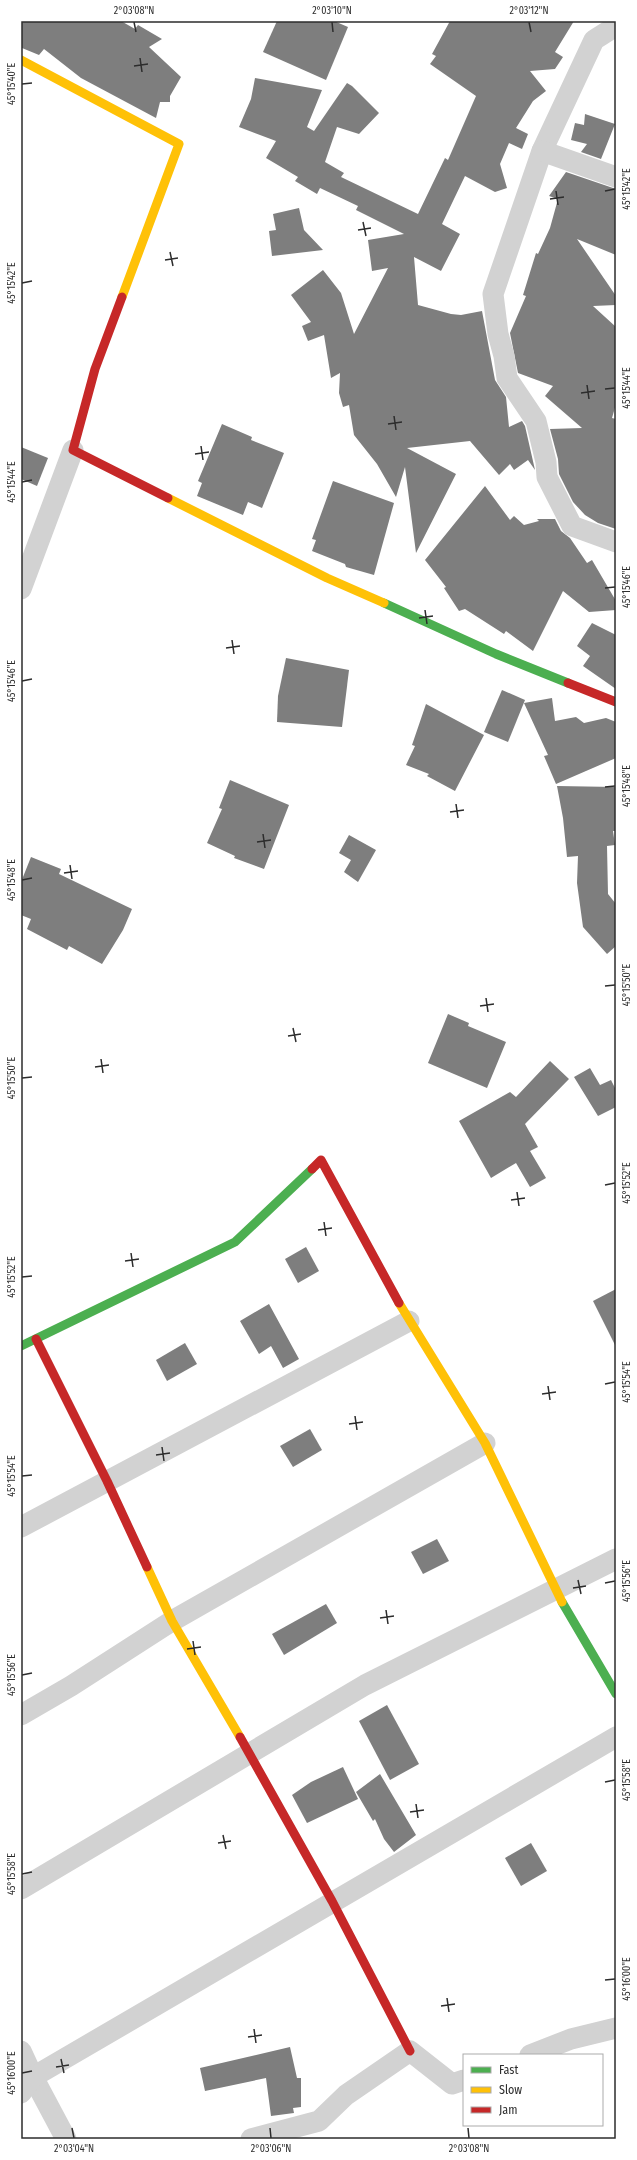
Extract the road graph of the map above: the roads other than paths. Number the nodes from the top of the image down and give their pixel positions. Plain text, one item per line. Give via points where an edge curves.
1 (616, 26) edge
2 (21, 60) edge
3 (542, 151) junction
4 (616, 177) edge
5 (73, 450) junction
6 (616, 542) edge
7 (21, 589) edge
8 (616, 702) edge
9 (409, 1321) junction
10 (36, 1339) junction
11 (21, 1346) edge
12 (485, 1443) junction
13 (107, 1481) junction
14 (21, 1527) edge
15 (616, 1558) edge
16 (554, 1590) junction
17 (172, 1621) junction
18 (616, 1694) edge
19 (21, 1715) edge
20 (616, 1737) edge
21 (250, 1753) junction
22 (21, 1889) edge
23 (332, 1901) junction
24 (616, 2028) edge
25 (21, 2051) edge
26 (410, 2051) junction
27 (533, 2054) edge
28 (463, 2080) edge
29 (27, 2085) edge
30 (66, 2139) edge
31 (251, 2139) edge

1 - 3 street via 594,40
2 - 5 street via 179,144 95,369
3 - 4 street
3 - 6 street via 493,294 498,334 507,378 536,421 548,477 572,526
5 - 7 street
5 - 8 street via 327,578 496,654
9 - 10 street via 321,1160 235,1242
9 - 12 street
9 - 13 street
10 - 11 street
10 - 13 street
12 - 16 street
12 - 17 street
13 - 14 street
13 - 17 street
15 - 16 street
16 - 18 street
16 - 21 street via 365,1685
17 - 19 street
17 - 21 street
20 - 23 street
21 - 22 street
21 - 23 street
23 - 26 street
23 - 29 street
24 - 27 street via 571,2039
25 - 29 street
26 - 28 street via 452,2084
26 - 31 street via 346,2095 319,2121
29 - 30 street

